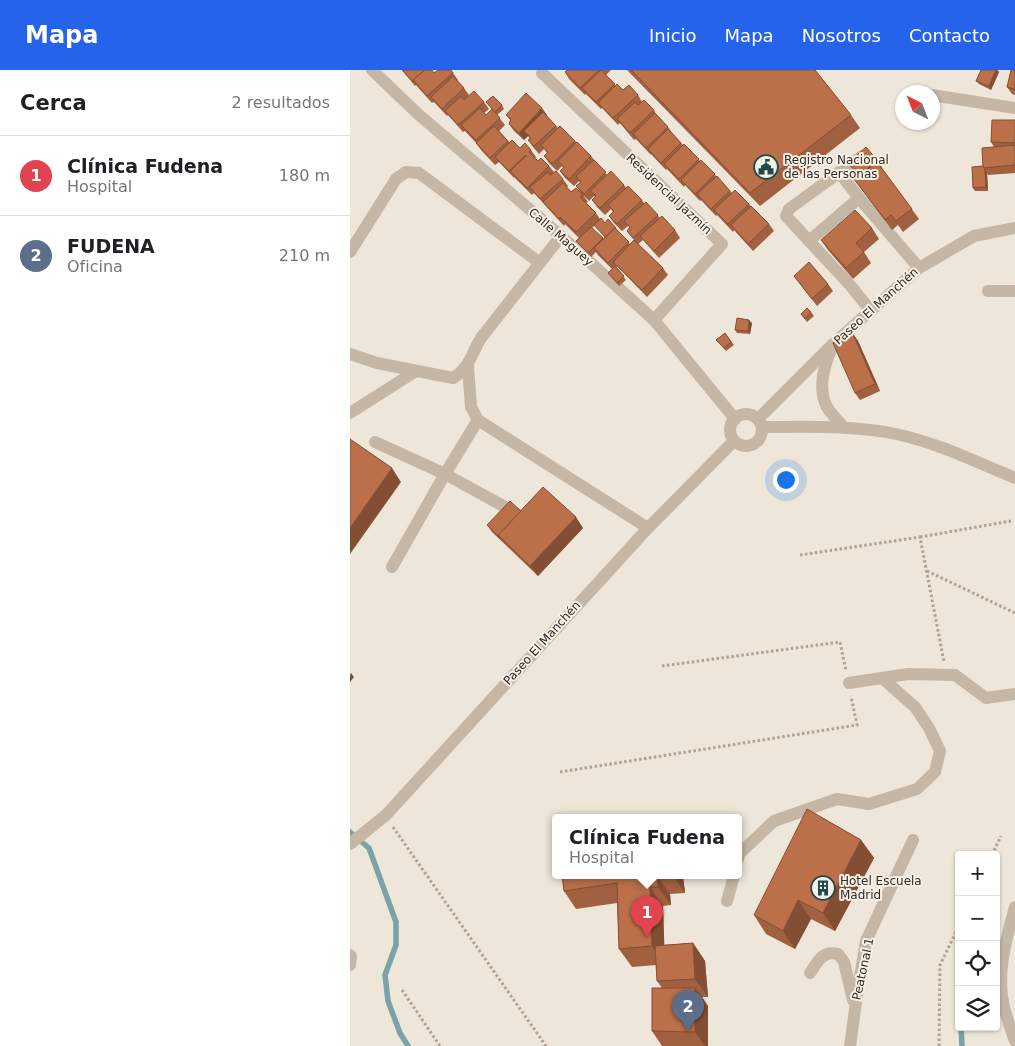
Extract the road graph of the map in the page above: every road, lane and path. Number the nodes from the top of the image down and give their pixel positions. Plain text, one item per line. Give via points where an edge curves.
1 (372, 70) edge
2 (542, 74) dead end
3 (940, 96) edge
4 (1015, 108) edge
5 (864, 154) edge
6 (840, 172) junction
7 (859, 198) junction
8 (1015, 228) edge
9 (561, 236) junction
10 (809, 241) junction
11 (350, 252) edge
12 (540, 262) junction
13 (918, 268) junction
14 (988, 291) dead end
15 (1015, 291) edge
16 (871, 311) junction
17 (654, 320) junction
18 (833, 344) junction
19 (350, 354) edge
20 (468, 366) junction
21 (416, 370) junction
22 (350, 412) edge
23 (735, 419) junction
24 (478, 420) junction
25 (760, 423) junction
26 (843, 427) junction
27 (734, 441) junction
28 (375, 442) dead end
29 (445, 474) junction
30 (1015, 478) edge
31 (507, 508) edge
32 (1011, 521) dead end
33 (648, 528) junction
34 (920, 537) junction
35 (800, 555) dead end
36 (392, 567) dead end
37 (927, 571) junction
38 (1015, 613) edge
39 (662, 666) dead end
40 (947, 675) junction
41 (882, 678) junction
42 (848, 683) junction
43 (1015, 694) edge
44 (560, 772) dead end
45 (386, 815) junction
46 (1001, 836) dead end
47 (913, 840) dead end
48 (350, 844) edge
49 (742, 851) edge
50 (994, 851) edge
51 (733, 879) edge
52 (728, 902) dead end
53 (1015, 907) edge
54 (955, 934) edge
55 (1015, 940) edge
56 (1004, 948) junction
57 (350, 955) edge
58 (350, 965) edge
59 (810, 973) dead end
60 (402, 990) dead end
61 (855, 1008) junction
62 (1015, 1041) edge
63 (440, 1046) edge
64 (546, 1046) edge
65 (850, 1046) edge
66 (939, 1046) edge

1 - 9 street, Calle Maguey via 418,114
2 - 17 street, Residencial Jazmín via 722,244
3 - 4 street
5 - 6 street
6 - 7 street
6 - 10 street via 787,212 786,216
7 - 10 street
7 - 13 street
8 - 13 street, Paseo El Manchén via 974,236
9 - 12 street
9 - 17 street, Calle Maguey
10 - 16 street
11 - 12 street via 396,179 406,172 419,173
12 - 20 street via 481,338
13 - 16 street, Paseo El Manchén
14 - 15 street
16 - 18 street, Paseo El Manchén
17 - 23 street, Calle Maguey
18 - 25 street, Paseo El Manchén
18 - 26 street via 824,366 822,387 826,405
19 - 21 street
20 - 21 street via 453,378
20 - 24 street via 471,407
21 - 22 street
23 - 25 street via 746,414
23 - 27 street via 730,434
24 - 29 street
24 - 33 street
25 - 26 street
25 - 27 street via 761,437 754,445 743,446
26 - 30 street via 896,434 946,448
27 - 33 street, Paseo El Manchén
28 - 29 street
29 - 31 street
29 - 36 street
32 - 34 path
33 - 45 street, Paseo El Manchén
34 - 35 path
34 - 37 path
37 - 38 path
37 - 40 path
39 - 42 path via 840,642
40 - 41 street via 908,674
40 - 43 street via 955,675 986,698
41 - 42 street
41 - 49 street via 915,707 929,728 940,752 935,772 916,789 869,804 837,799 774,821
42 - 44 path via 857,725
45 - 48 street, Paseo El Manchén
45 - 64 path
46 - 50 path
47 - 61 street, Peatonal 1 via 866,941
51 - 52 street
53 - 56 street
54 - 66 path via 940,965
55 - 56 street
56 - 62 street via 1001,982 1004,1006
57 - 58 street
59 - 61 street via 823,956 831,952 838,954 844,962
60 - 63 path
61 - 65 street, Peatonal 1

